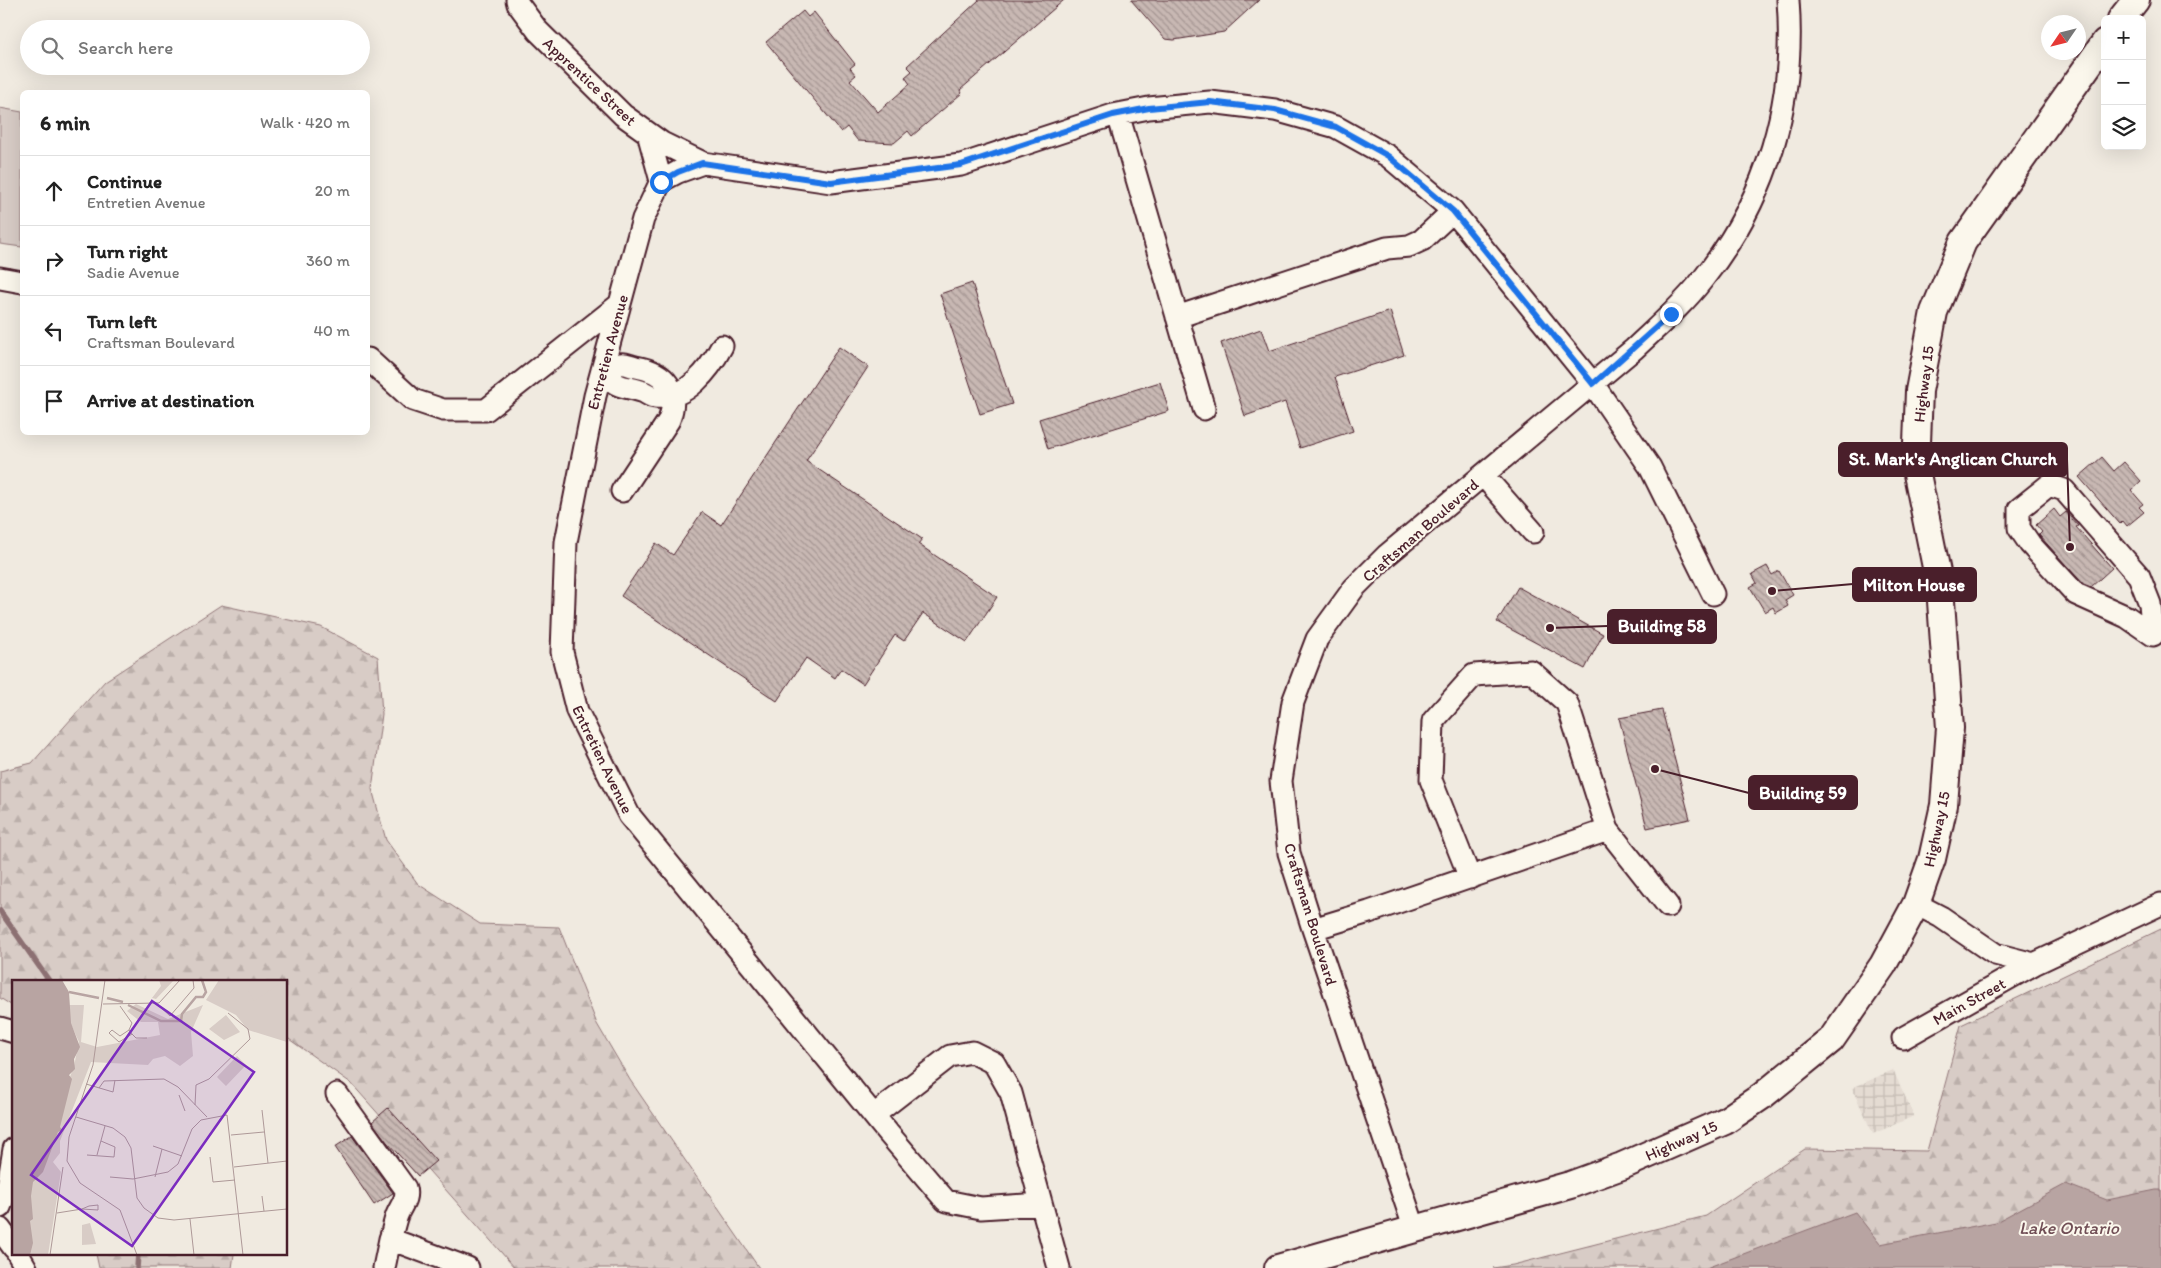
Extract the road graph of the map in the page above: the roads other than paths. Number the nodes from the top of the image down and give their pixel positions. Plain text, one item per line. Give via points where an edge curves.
1 (517, 0) edge
2 (1788, 0) edge
3 (2136, 0) edge
4 (2124, 15) edge
5 (2101, 48) edge
6 (1118, 114) junction
7 (648, 133) junction
8 (702, 163) junction
9 (661, 182) junction
10 (1453, 211) junction
11 (0, 278) edge
12 (20, 282) edge
13 (620, 304) junction
14 (1177, 316) junction
15 (722, 346) dead end
16 (370, 361) edge
17 (602, 370) junction
18 (1593, 384) junction
19 (672, 396) junction
20 (1204, 409) dead end
21 (1483, 475) junction
22 (622, 490) dead end
23 (1533, 532) dead end
24 (1713, 594) dead end
25 (2157, 640) edge
26 (1608, 830) junction
27 (1470, 878) junction
28 (1916, 904) junction
29 (2161, 904) edge
30 (1668, 906) dead end
31 (1313, 929) junction
32 (2034, 964) junction
33 (1903, 1038) dead end
34 (336, 1094) dead end
35 (874, 1115) junction
36 (12, 1161) edge
37 (1041, 1204) junction
38 (0, 1207) edge
39 (0, 1229) edge
40 (1415, 1230) junction
41 (390, 1239) junction
42 (12, 1245) edge
43 (19, 1256) edge
44 (26, 1268) edge
45 (384, 1268) edge
46 (468, 1268) edge
47 (1060, 1268) edge
48 (1278, 1268) edge

1 - 7 street, Apprentice Street via 538,32 623,115
2 - 18 street, Craftsman Boulevard via 1790,55 1780,123 1759,189 1731,241 1703,280 1665,320
3 - 4 main road
5 - 28 main road, Highway 15 via 1963,242 1934,312 1919,390 1916,469 1940,588 1950,728 1944,805 1932,859
6 - 8 street via 961,165 831,182
6 - 10 street via 1210,102 1275,110 1336,127 1388,156
6 - 14 street
7 - 8 street, Apprentice Street
7 - 9 street
8 - 9 street
9 - 13 street, Entretien Avenue via 643,219
10 - 14 street via 1422,240 1409,246 1387,248
10 - 18 street
11 - 12 street
13 - 16 street via 486,410 443,410 413,400
13 - 17 street, Entretien Avenue
14 - 20 street
15 - 19 street via 704,374
17 - 19 street via 615,386 654,397
17 - 35 street, Entretien Avenue via 566,542 562,652 577,711 629,815
18 - 21 street, Craftsman Boulevard
18 - 24 street via 1650,467
19 - 22 street via 669,420
21 - 23 street
21 - 31 street, Craftsman Boulevard via 1354,588 1317,639 1294,702 1281,781 1289,853
25 - 25 street via 2150,604 2139,576 2064,490 2049,485 2019,509 2019,528 2076,594 2127,616
26 - 27 street
26 - 27 street via 1567,703 1531,671 1474,674 1433,721 1431,780
26 - 30 street
27 - 31 street
28 - 32 street, Main Street via 1995,954
28 - 40 main road, Highway 15 via 1884,965 1832,1040 1725,1121 1570,1185
29 - 32 street, Main Street
31 - 40 street, Craftsman Boulevard
32 - 33 street, Main Street
34 - 41 street via 405,1188 405,1201
35 - 37 street, Entretien Avenue via 946,1201 981,1208
35 - 37 street via 950,1056 972,1052 994,1063 1011,1093
36 - 38 street
37 - 47 street
39 - 42 street
40 - 48 main road, Highway 15
41 - 45 street
41 - 46 street
43 - 44 street

